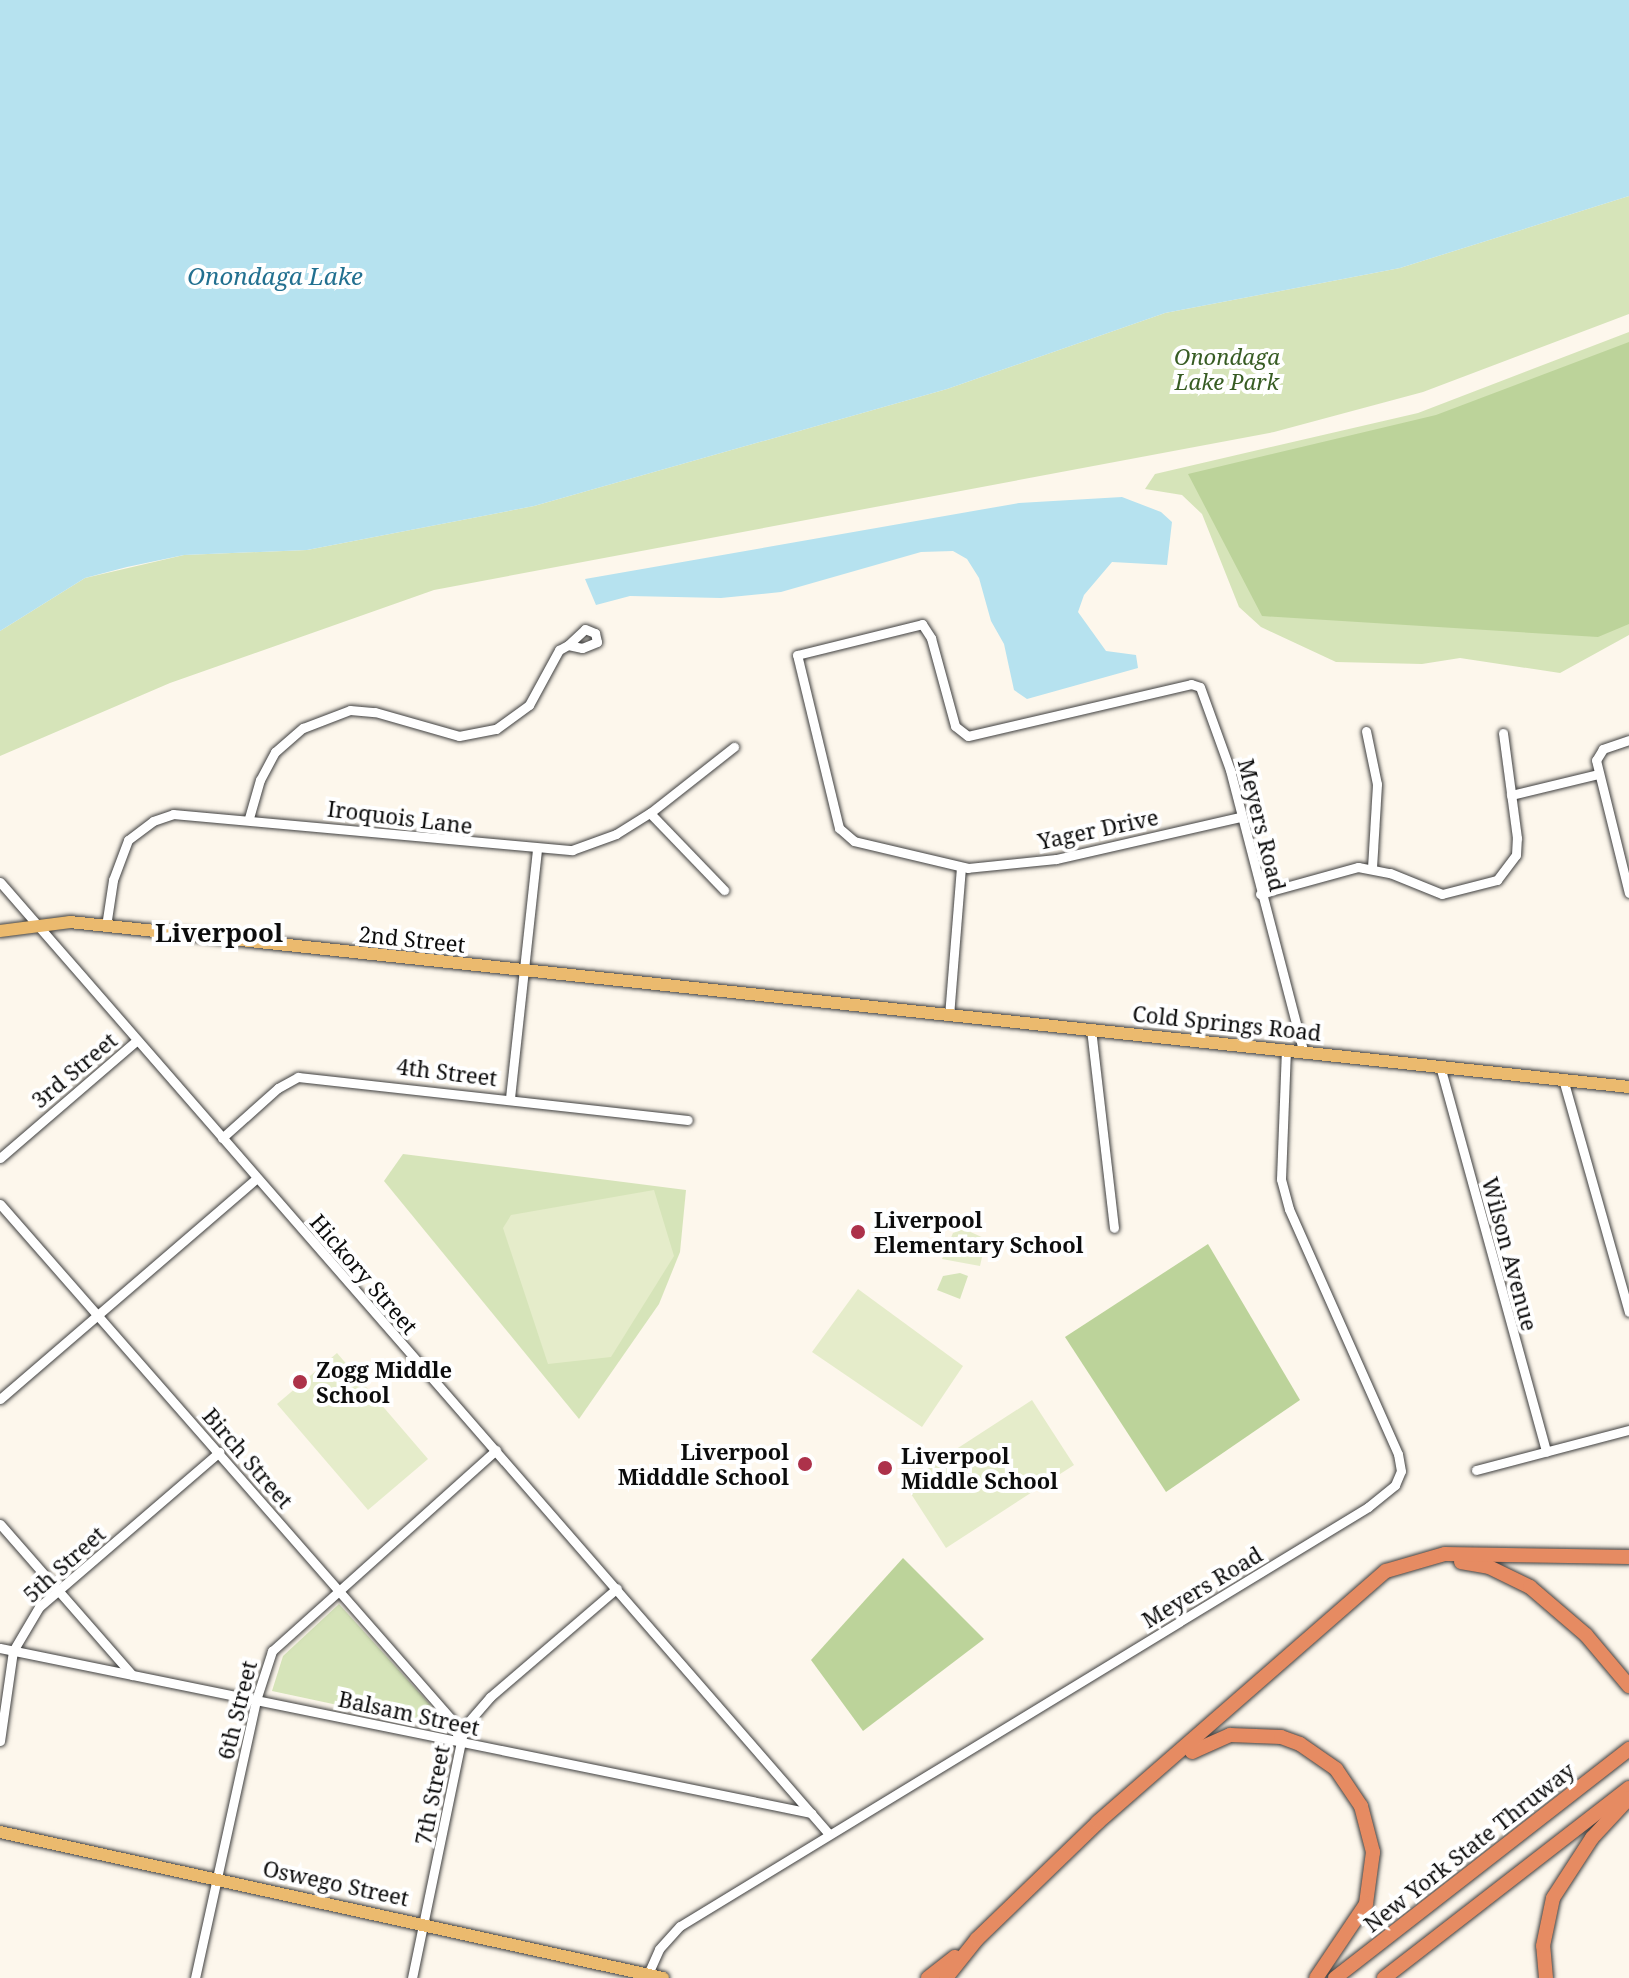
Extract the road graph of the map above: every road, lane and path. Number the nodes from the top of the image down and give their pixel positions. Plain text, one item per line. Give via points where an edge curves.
1 (568, 645) dead end
2 (1366, 731) dead end
3 (1503, 733) dead end
4 (1629, 740) edge
5 (734, 747) dead end
6 (1598, 774) junction
7 (1511, 795) junction
8 (650, 813) junction
9 (1240, 817) junction
10 (249, 818) junction
11 (537, 851) junction
12 (961, 868) junction
13 (1372, 868) junction
14 (0, 882) edge
15 (724, 890) dead end
16 (1629, 893) edge
17 (1260, 894) junction
18 (34, 924) junction
19 (106, 926) junction
20 (0, 931) edge
21 (525, 971) junction
22 (820, 1003) joint
23 (949, 1016) junction
24 (1091, 1029) junction
25 (136, 1041) junction
26 (1286, 1049) junction
27 (1303, 1051) junction
28 (1440, 1066) junction
29 (1563, 1079) junction
30 (1629, 1087) edge
31 (510, 1098) junction
32 (688, 1120) dead end
33 (222, 1138) junction
34 (0, 1158) edge
35 (257, 1178) junction
36 (0, 1204) edge
37 (1114, 1228) dead end
38 (1629, 1312) edge
39 (99, 1315) junction
40 (0, 1399) edge
41 (1629, 1430) edge
42 (496, 1450) junction
43 (219, 1452) junction
44 (1546, 1452) junction
45 (1476, 1470) dead end
46 (0, 1524) edge
47 (1473, 1555) junction
48 (1629, 1557) edge
49 (617, 1588) junction
50 (338, 1589) junction
51 (58, 1591) junction
52 (0, 1648) edge
53 (13, 1651) junction
54 (132, 1676) junction
55 (1629, 1676) edge
56 (1629, 1686) edge
57 (256, 1700) junction
58 (0, 1741) edge
59 (460, 1741) junction
60 (1629, 1749) edge
61 (1192, 1752) junction
62 (1629, 1788) edge
63 (1629, 1798) edge
64 (811, 1813) junction
65 (0, 1832) edge
66 (829, 1834) junction
67 (1055, 1863) junction
68 (218, 1878) junction
69 (424, 1922) junction
70 (977, 1939) junction
71 (648, 1974) junction
72 (195, 1978) edge
73 (412, 1978) edge
74 (663, 1978) edge
75 (928, 1978) edge
76 (946, 1978) edge
77 (957, 1978) edge
78 (1316, 1978) edge
79 (1335, 1978) edge
80 (1384, 1978) edge
81 (1546, 1978) edge

1 - 10 street via 559,650 529,705 496,729 475,735 350,710 303,728 275,752
2 - 13 street via 1377,784
3 - 7 street
4 - 6 street via 1598,753
5 - 8 street, Iroquois Lane
6 - 7 street
6 - 16 street
7 - 13 street via 1516,855 1497,880 1442,894
8 - 11 street, Iroquois Lane via 585,847
8 - 15 street
9 - 12 street, Yager Drive via 1056,859
9 - 12 street, Meyers Road via 1214,713 1200,687 1191,684 1124,698 968,736 955,726 931,638 922,624 797,655 845,836
9 - 17 street, Meyers Road
10 - 11 street, Iroquois Lane
10 - 19 street, Iroquois Lane via 173,814 136,831 120,852
11 - 21 street
12 - 23 street
13 - 17 street
14 - 18 street, Hickory Street
17 - 27 street, Meyers Road
18 - 19 main road, 2nd Street
18 - 20 main road, 2nd Street
18 - 25 street, Hickory Street
19 - 21 main road, 2nd Street
21 - 22 main road, 2nd Street
21 - 31 street
22 - 23 main road, Cold Springs Road
23 - 24 main road, Cold Springs Road
24 - 26 main road, Cold Springs Road
24 - 37 street
25 - 33 street, Hickory Street
25 - 34 street, 3rd Street
26 - 27 main road, Cold Springs Road
26 - 66 street, Meyers Road via 1281,1179 1289,1209 1398,1454 1401,1471 1395,1485 1358,1513
27 - 28 main road, Cold Springs Road
28 - 29 main road, Cold Springs Road
28 - 44 street, Wilson Avenue
29 - 30 main road, Cold Springs Road
29 - 38 street
31 - 32 street, 4th Street
31 - 33 street, 4th Street via 298,1077
33 - 35 street, Hickory Street
35 - 39 street
35 - 42 street, Hickory Street
36 - 39 street, Birch Street
39 - 40 street
39 - 43 street, Birch Street
41 - 44 street
42 - 49 street, Hickory Street
42 - 50 street, 6th Street
43 - 50 street, Birch Street
43 - 51 street, 5th Street
44 - 45 street
46 - 51 street
47 - 48 highway
47 - 55 highway via 1531,1579 1565,1605
47 - 67 highway via 1416,1559 1364,1586
49 - 59 street, 7th Street via 473,1713
49 - 64 street, Hickory Street
50 - 57 street, 6th Street via 272,1651
50 - 59 street, Birch Street via 451,1719
51 - 53 street, 5th Street via 39,1607
51 - 54 street
52 - 53 street, Balsam Street
53 - 54 street, Balsam Street
53 - 58 street, 5th Street
54 - 57 street, Balsam Street
56 - 61 highway via 1586,1635 1530,1587 1489,1567 1438,1562 1380,1583
57 - 59 street, Balsam Street
57 - 68 street, 6th Street
59 - 64 street, Balsam Street
59 - 69 street, 7th Street
60 - 79 highway, New York State Thruway
61 - 67 highway
61 - 78 highway via 1230,1735 1281,1737 1336,1769 1361,1806 1373,1852 1366,1904
62 - 80 highway
63 - 81 highway via 1592,1838 1553,1898 1543,1946
64 - 66 street, Hickory Street
65 - 68 main road, Oswego Street
66 - 71 street, Meyers Road via 680,1926 659,1949
67 - 70 highway
68 - 69 main road, Oswego Street
68 - 72 street, 6th Street
69 - 71 main road, Oswego Street
69 - 73 street, 7th Street
70 - 75 highway
70 - 76 highway
70 - 77 highway
71 - 74 main road, Oswego Street

